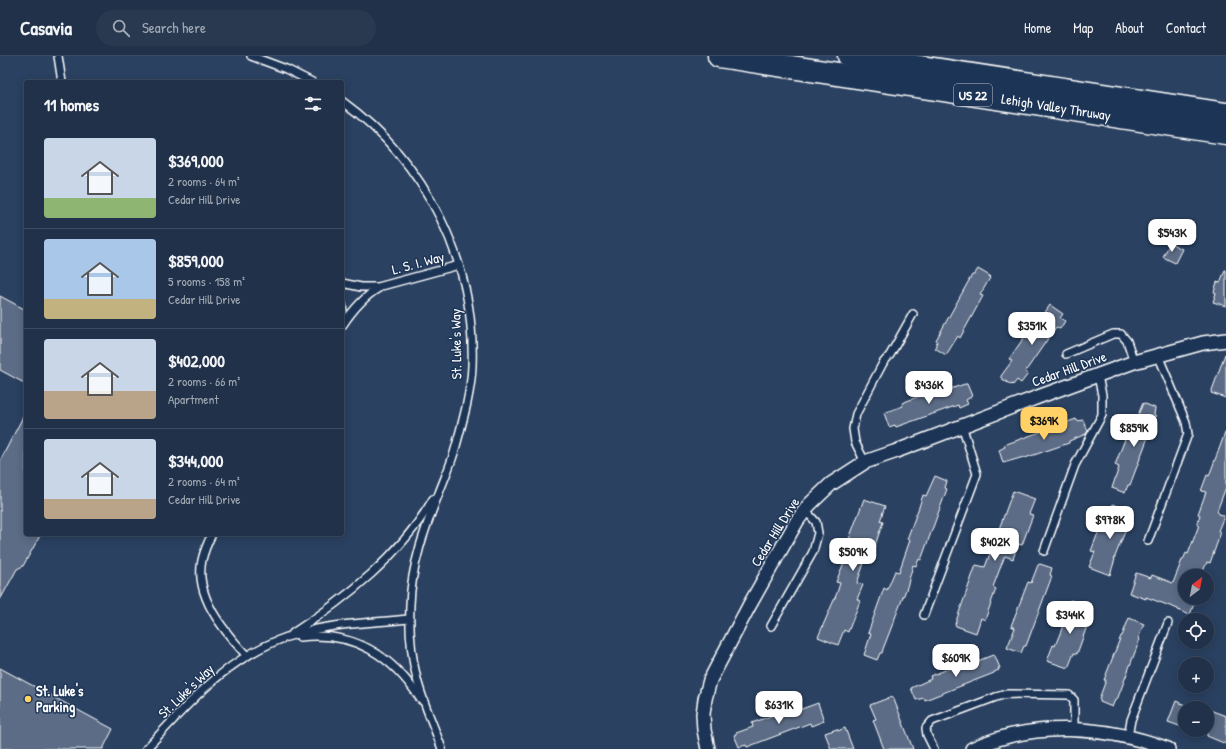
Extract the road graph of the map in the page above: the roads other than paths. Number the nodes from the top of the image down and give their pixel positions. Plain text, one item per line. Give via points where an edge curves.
1 (58, 56) edge
2 (251, 56) edge
3 (719, 56) edge
4 (849, 56) edge
5 (62, 80) edge
6 (308, 80) edge
7 (344, 103) edge
8 (1226, 114) edge
9 (1226, 133) edge
10 (459, 265) junction
11 (344, 283) edge
12 (383, 286) junction
13 (913, 314) dead end
14 (344, 323) edge
15 (1226, 340) edge
16 (1066, 354) dead end
17 (1158, 356) junction
18 (1134, 362) junction
19 (1098, 376) junction
20 (962, 425) junction
21 (865, 462) junction
22 (448, 470) junction
23 (805, 510) junction
24 (211, 536) edge
25 (1148, 541) dead end
26 (1044, 551) dead end
27 (924, 615) dead end
28 (409, 619) junction
29 (1168, 623) dead end
30 (771, 626) dead end
31 (274, 643) junction
32 (247, 656) junction
33 (430, 717) junction
34 (1074, 729) junction
35 (1128, 736) junction
36 (146, 749) edge
37 (442, 749) edge
38 (708, 749) edge
39 (934, 749) edge
40 (972, 749) edge
41 (1168, 749) edge

1 - 5 lane
2 - 6 lane via 280,66
3 - 9 highway, Lehigh Valley Thruway / US 22
4 - 8 highway, Lehigh Valley Thruway / US 22
7 - 10 lane, St. Luke's Way via 390,144 423,186 445,226
10 - 12 lane, L. S. I. Way
10 - 22 lane, St. Luke's Way via 468,302 472,366 465,413
11 - 12 lane via 366,288
12 - 14 lane via 369,294
13 - 21 lane via 856,414 853,429 855,442
15 - 17 street, Cedar Hill Drive via 1203,343
16 - 18 lane via 1114,334 1121,334 1127,341
17 - 18 street, Cedar Hill Drive
17 - 25 lane via 1186,422 1188,434
18 - 19 street, Cedar Hill Drive
19 - 20 street, Cedar Hill Drive
19 - 26 lane via 1102,395 1102,415 1075,465
20 - 21 street, Cedar Hill Drive
20 - 27 lane via 977,474
21 - 23 street, Cedar Hill Drive via 831,484
22 - 28 lane, St. Luke's Way via 417,559
22 - 31 lane via 418,522 381,564 338,602
23 - 30 lane via 816,522 818,534 813,552
23 - 38 street, Cedar Hill Drive via 749,606 710,680 703,714
24 - 32 lane via 202,560 203,590 227,634
28 - 31 lane, St. Luke's Way via 318,629
28 - 33 lane, St. Luke's Way via 414,665
29 - 35 lane via 1131,720
31 - 32 lane, St. Luke's Way
31 - 33 lane via 296,637 321,636 347,640 370,648 408,682
32 - 36 lane, St. Luke's Way via 205,687
33 - 37 lane, St. Luke's Way
34 - 35 street
34 - 39 lane via 1074,700 1069,695 1007,694 932,721 926,728
34 - 40 street via 1024,733
35 - 41 street

